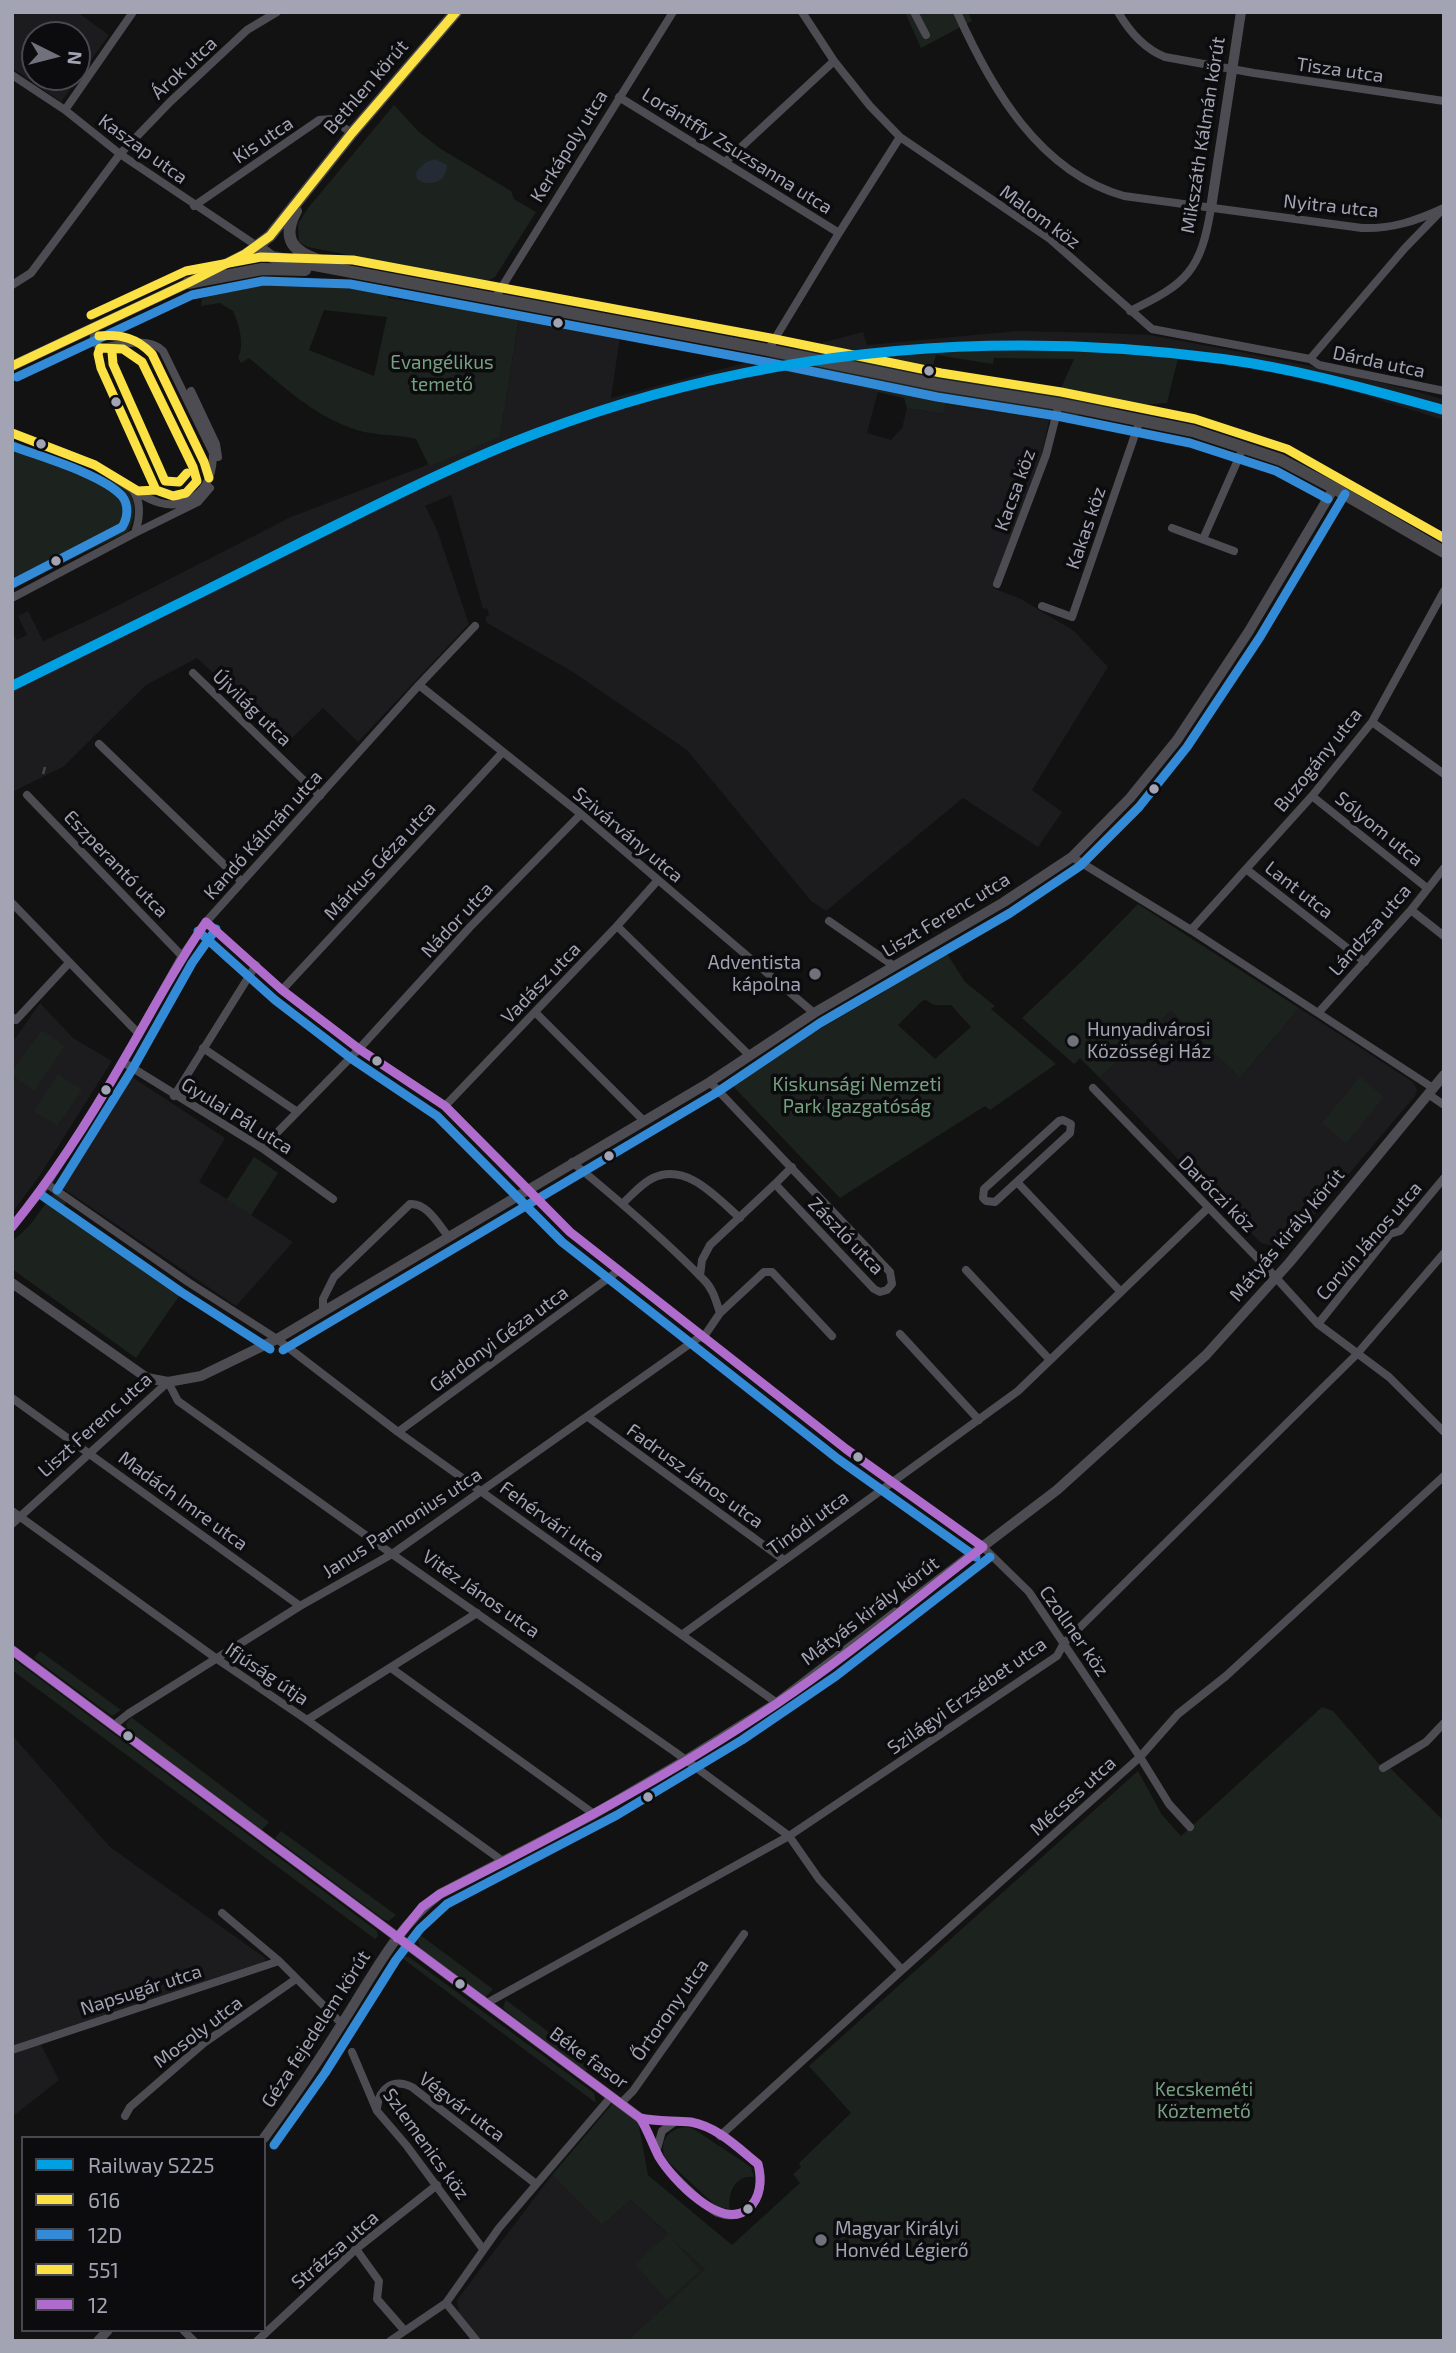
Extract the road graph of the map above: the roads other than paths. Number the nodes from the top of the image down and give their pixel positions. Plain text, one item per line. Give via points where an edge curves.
1 (133, 12) edge
2 (277, 12) edge
3 (456, 12) edge
4 (673, 12) edge
5 (802, 12) edge
6 (914, 12) edge
7 (957, 12) edge
8 (1118, 12) edge
9 (1241, 12) edge
10 (926, 35) dead end
11 (834, 61) junction
12 (1232, 69) junction
13 (12, 75) edge
14 (619, 97) junction
15 (1444, 101) edge
16 (65, 110) junction
17 (352, 133) junction
18 (901, 137) junction
19 (120, 154) junction
20 (725, 162) junction
21 (308, 189) junction
22 (194, 206) junction
23 (1211, 208) junction
24 (1444, 208) edge
25 (839, 233) junction
26 (257, 246) junction
27 (351, 272) junction
28 (188, 283) junction
29 (12, 285) edge
30 (495, 298) junction
31 (1130, 311) junction
32 (96, 326) junction
33 (768, 350) junction
34 (1310, 359) junction
35 (12, 366) edge
36 (191, 391) dead end
37 (1444, 391) edge
38 (1059, 404) junction
39 (1140, 420) junction
40 (12, 433) edge
41 (1244, 446) junction
42 (129, 485) junction
43 (210, 488) junction
44 (1334, 488) junction
45 (188, 502) junction
46 (178, 504) junction
47 (168, 516) junction
48 (1172, 528) dead end
49 (135, 533) junction
50 (1203, 539) junction
51 (1234, 551) dead end
52 (1444, 552) edge
53 (997, 584) dead end
54 (1444, 590) edge
55 (12, 598) edge
56 (1042, 607) dead end
57 (475, 626) dead end
58 (193, 673) dead end
59 (419, 685) junction
60 (1371, 722) junction
61 (99, 744) dead end
62 (502, 753) junction
63 (1444, 774) edge
64 (27, 795) dead end
65 (320, 796) junction
66 (1311, 796) junction
67 (581, 814) junction
68 (1072, 857) junction
69 (1444, 868) edge
70 (1246, 869) junction
71 (658, 880) junction
72 (241, 881) junction
73 (1427, 888) junction
74 (12, 903) edge
75 (1411, 910) junction
76 (830, 921) dead end
77 (206, 922) junction
78 (617, 926) junction
79 (1191, 930) junction
80 (1444, 936) edge
81 (182, 956) junction
82 (1365, 962) junction
83 (68, 964) junction
84 (256, 965) junction
85 (894, 966) junction
86 (282, 990) junction
87 (535, 1012) junction
88 (1319, 1012) junction
89 (814, 1013) junction
90 (12, 1017) edge
91 (139, 1034) junction
92 (204, 1048) junction
93 (359, 1049) junction
94 (749, 1055) junction
95 (123, 1062) junction
96 (1444, 1075) edge
97 (710, 1082) junction
98 (1093, 1088) dead end
99 (1431, 1091) junction
100 (174, 1096) junction
101 (1444, 1105) edge
102 (445, 1106) junction
103 (296, 1111) junction
104 (643, 1120) junction
105 (262, 1148) junction
106 (572, 1162) junction
107 (792, 1167) junction
108 (1444, 1178) edge
109 (1017, 1182) junction
110 (47, 1184) junction
111 (775, 1184) junction
112 (529, 1190) junction
113 (333, 1199) dead end
114 (623, 1203) junction
115 (1208, 1208) junction
116 (740, 1218) junction
117 (12, 1227) edge
118 (448, 1236) junction
119 (1444, 1253) edge
120 (966, 1270) dead end
121 (618, 1271) junction
122 (700, 1276) junction
123 (1276, 1279) junction
124 (12, 1283) edge
125 (1121, 1292) junction
126 (323, 1311) junction
127 (720, 1313) junction
128 (1318, 1324) junction
129 (900, 1334) dead end
130 (832, 1336) dead end
131 (702, 1337) junction
132 (277, 1339) junction
133 (1356, 1355) junction
134 (1050, 1360) junction
135 (168, 1382) junction
136 (12, 1398) edge
137 (588, 1417) junction
138 (979, 1420) junction
139 (398, 1432) junction
140 (1444, 1432) edge
141 (90, 1453) junction
142 (1444, 1476) edge
143 (891, 1483) junction
144 (482, 1491) junction
145 (12, 1511) edge
146 (20, 1517) junction
147 (12, 1524) edge
148 (983, 1547) junction
149 (391, 1554) junction
150 (784, 1560) junction
151 (300, 1606) junction
152 (477, 1613) junction
153 (683, 1634) junction
154 (1064, 1643) junction
155 (12, 1650) edge
156 (217, 1659) junction
157 (391, 1668) junction
158 (778, 1703) junction
159 (307, 1720) junction
160 (1444, 1724) edge
161 (113, 1726) junction
162 (1140, 1757) junction
163 (686, 1760) junction
164 (1383, 1768) dead end
165 (594, 1814) junction
166 (1190, 1827) dead end
167 (789, 1836) junction
168 (504, 1862) junction
169 (222, 1913) dead end
170 (744, 1934) dead end
171 (397, 1938) junction
172 (279, 1961) junction
173 (902, 1970) junction
174 (296, 1979) junction
175 (486, 2003) junction
176 (342, 2024) junction
177 (12, 2050) edge
178 (352, 2052) dead end
179 (610, 2098) junction
180 (621, 2103) junction
181 (377, 2111) junction
182 (125, 2116) dead end
183 (640, 2118) junction
184 (676, 2121) junction
185 (265, 2136) edge
186 (720, 2136) junction
187 (656, 2151) junction
188 (436, 2185) junction
189 (536, 2185) junction
190 (356, 2249) junction
191 (483, 2249) junction
192 (446, 2303) junction
193 (404, 2330) junction
194 (257, 2341) edge
195 (390, 2341) edge
196 (477, 2341) edge

1 - 16 street
2 - 19 street, Árok utca via 247,30
3 - 17 main road, Bethlen körút
4 - 14 street, Kerkápoly utca
5 - 11 street, Malom köz
6 - 10 street
7 - 23 street, Nyitra utca via 1002,95 1026,130 1058,163 1082,179 1124,196
8 - 12 street, Tisza utca via 1156,54
9 - 12 street, Mikszáth Kálmán körút
11 - 18 street, Malom köz
11 - 20 street
12 - 15 street, Tisza utca
12 - 23 street, Mikszáth Kálmán körút
13 - 16 street, Kaszap utca
14 - 20 street, Lorántffy Zsuzsanna utca
14 - 30 street, Kerkápoly utca
16 - 19 street, Kaszap utca
17 - 21 main road, Bethlen körút
17 - 22 street, Kis utca via 331,119 319,120
18 - 25 street
18 - 31 street, Malom köz via 1050,239
19 - 22 street, Kaszap utca
19 - 29 street, Árok utca via 31,273
20 - 25 street, Lorántffy Zsuzsanna utca
21 - 26 main road
21 - 27 main road via 289,225 292,245 315,260
22 - 26 street, Kaszap utca
23 - 24 street, Nyitra utca via 1379,229 1403,225
23 - 31 street, Mikszáth Kálmán körút via 1201,252 1187,276 1170,291
24 - 34 street, Nyitra utca
25 - 33 street
26 - 27 main road via 272,257
26 - 28 street
27 - 28 main road via 262,269
27 - 30 main road
28 - 32 street
30 - 33 main road
31 - 34 street, Malom köz via 1152,329
32 - 35 street
32 - 45 street via 94,343 100,348 149,343 163,351 213,453 204,487
33 - 38 main road
34 - 37 street, Dárda utca via 1319,365
36 - 43 street via 218,454
38 - 39 main road
38 - 53 street, Kacsa köz via 1046,455
39 - 41 main road
39 - 56 street, Kakas köz via 1072,617
40 - 42 street via 94,465
41 - 44 main road
41 - 50 street
42 - 46 street via 159,504
42 - 49 street via 139,505
43 - 45 street
43 - 47 street via 198,502
44 - 52 main road
44 - 68 street, Liszt Ferenc utca via 1177,740
45 - 46 street
46 - 47 street
47 - 49 street
48 - 50 street
49 - 55 street
50 - 51 street
54 - 60 street, Buzogány utca
57 - 59 street, Kandó Kálmán utca
58 - 65 street, Újvilág utca
59 - 62 street, Szivárvány utca
59 - 65 street, Kandó Kálmán utca
60 - 63 street
60 - 66 street, Buzogány utca
61 - 72 street
62 - 67 street, Szivárvány utca
62 - 86 street, Márkus Géza utca
64 - 81 street, Eszperantó utca
65 - 72 street, Kandó Kálmán utca
66 - 70 street, Buzogány utca
66 - 73 street, Sólyom utca
67 - 71 street, Szivárvány utca
67 - 93 street, Nádor utca
68 - 79 street
68 - 85 street, Liszt Ferenc utca
69 - 73 street, Lándzsa utca
70 - 79 street, Buzogány utca
70 - 82 street, Lant utca
71 - 78 street, Vadász utca
71 - 89 street, Szivárvány utca
72 - 77 street, Kandó Kálmán utca
73 - 75 street, Lándzsa utca
74 - 83 street
75 - 80 street
75 - 82 street, Lándzsa utca
76 - 85 street
77 - 81 street, Kandó Kálmán utca
77 - 84 street, Czollner köz
78 - 87 street, Vadász utca
78 - 94 street
79 - 88 street
81 - 91 street, Kandó Kálmán utca
82 - 88 street, Lándzsa utca
83 - 90 street via 16,1020
83 - 91 street
84 - 86 street, Czollner köz
84 - 92 street
85 - 89 street, Liszt Ferenc utca
86 - 93 street, Czollner köz
87 - 102 street, Vadász utca
87 - 104 street
88 - 99 street
89 - 94 street, Liszt Ferenc utca
91 - 95 street, Kandó Kálmán utca
92 - 100 street
92 - 103 street
93 - 102 street, Czollner köz
93 - 103 street, Nádor utca
94 - 97 street, Liszt Ferenc utca
95 - 100 street, Gyulai Pál utca
95 - 110 street, Kandó Kálmán utca
96 - 99 street, Mátyás király körút
97 - 104 street, Liszt Ferenc utca
97 - 107 street, Zászló utca
98 - 115 street, Daróczi köz
99 - 101 street
99 - 123 street, Mátyás király körút
100 - 105 street, Gyulai Pál utca
102 - 112 street, Czollner köz
103 - 105 street, Nádor utca
104 - 106 street, Liszt Ferenc utca
105 - 113 street, Gyulai Pál utca
106 - 112 street, Liszt Ferenc utca
106 - 114 street
107 - 111 street
107 - 111 street, Zászló utca via 890,1272 892,1284 887,1290 874,1289
108 - 128 street, Corvin János utca via 1400,1231 1390,1234
109 - 109 street via 1070,1133 1068,1121 1059,1121 984,1189 983,1198 995,1202
109 - 125 street
110 - 117 street, Kandó Kálmán utca
110 - 132 street, Fehérvári utca
111 - 116 street
112 - 118 street, Liszt Ferenc utca
112 - 121 street, Czollner köz via 569,1232
114 - 116 street via 653,1178 676,1174 705,1188
114 - 122 street
115 - 123 street, Daróczi köz
115 - 125 street, Tinódi utca
116 - 122 street via 710,1245
118 - 126 street, Liszt Ferenc utca
118 - 126 street via 423,1207 410,1204 334,1278 323,1299
119 - 133 street, Szilágyi Erzsébet utca
120 - 134 street
121 - 131 street, Czollner köz
121 - 139 street, Gárdonyi Géza utca
122 - 127 street
123 - 128 street, Daróczi köz
123 - 148 street, Mátyás király körút via 1143,1414
124 - 135 street via 129,1367 147,1378
125 - 134 street, Tinódi utca
126 - 132 street, Liszt Ferenc utca
127 - 130 street via 764,1272 772,1272
127 - 131 street
128 - 133 street, Daróczi köz
129 - 138 street
131 - 137 street, Janus Pannonius utca
131 - 143 street, Czollner köz
132 - 135 street, Liszt Ferenc utca via 201,1376
132 - 139 street, Fehérvári utca
133 - 140 street, Daróczi köz via 1388,1377
133 - 154 street, Szilágyi Erzsébet utca
134 - 138 street, Tinódi utca
135 - 141 street, Liszt Ferenc utca
135 - 149 street, Vitéz János utca via 178,1401
136 - 141 street, Madách Imre utca
137 - 144 street, Janus Pannonius utca
137 - 150 street, Fadrusz János utca
138 - 143 street, Tinódi utca
139 - 144 street, Fehérvári utca
141 - 146 street, Liszt Ferenc utca
141 - 151 street, Madách Imre utca
142 - 162 street, Mécses utca via 1226,1676 1178,1714
143 - 148 street, Czollner köz
143 - 150 street, Tinódi utca
144 - 149 street, Janus Pannonius utca
144 - 153 street, Fehérvári utca
145 - 146 street, Ifjúság útja
146 - 147 street, Liszt Ferenc utca
146 - 156 street, Ifjúság útja
148 - 154 street, Czollner köz via 1029,1592
148 - 158 street, Mátyás király körút
149 - 151 street, Janus Pannonius utca
149 - 152 street, Vitéz János utca
150 - 153 street, Tinódi utca
151 - 156 street, Janus Pannonius utca
152 - 157 street
152 - 163 street, Vitéz János utca
153 - 158 street, Fehérvári utca
154 - 162 street, Czollner köz
154 - 167 street, Szilágyi Erzsébet utca via 1057,1656
155 - 161 street, Béke fasor
156 - 159 street, Ifjúság útja
156 - 161 street, Janus Pannonius utca
157 - 159 street
157 - 165 street
158 - 163 street, Mátyás király körút
159 - 168 street, Ifjúság útja
160 - 164 street via 1426,1742
161 - 171 street, Béke fasor
162 - 166 street, Czollner köz via 1169,1804
162 - 173 street, Mécses utca
163 - 165 street, Mátyás király körút
163 - 167 street, Vitéz János utca
165 - 168 street, Mátyás király körút
167 - 173 street, Vitéz János utca via 819,1879
167 - 175 street, Szilágyi Erzsébet utca
168 - 171 street, Mátyás király körút via 440,1894 422,1907
169 - 172 street
170 - 180 street, Őrtorony utca
171 - 175 street, Béke fasor
171 - 176 street, Géza fejedelem körút
172 - 174 street
172 - 177 street, Napsugár utca
173 - 186 street, Mécses utca
174 - 176 street
174 - 182 street, Mosoly utca via 204,2043
175 - 179 street, Béke fasor
176 - 185 street, Géza fejedelem körút
178 - 181 street, Szlemenics köz
179 - 180 street, Béke fasor
179 - 189 street
180 - 183 street, Béke fasor
181 - 188 street, Szlemenics köz
181 - 189 street, Végvár utca via 384,2089 393,2083 405,2084
183 - 184 street, Béke fasor
183 - 187 street, Béke fasor
184 - 186 street, Béke fasor via 698,2123
184 - 187 street via 662,2131
186 - 187 street, Béke fasor via 758,2164 762,2177 752,2206 737,2214 711,2209 666,2168
188 - 190 street, Strázsa utca
188 - 191 street, Szlemenics köz
189 - 191 street
190 - 193 street via 379,2281 377,2299
190 - 194 street, Strázsa utca
191 - 192 street
192 - 193 street
192 - 196 street
193 - 195 street

